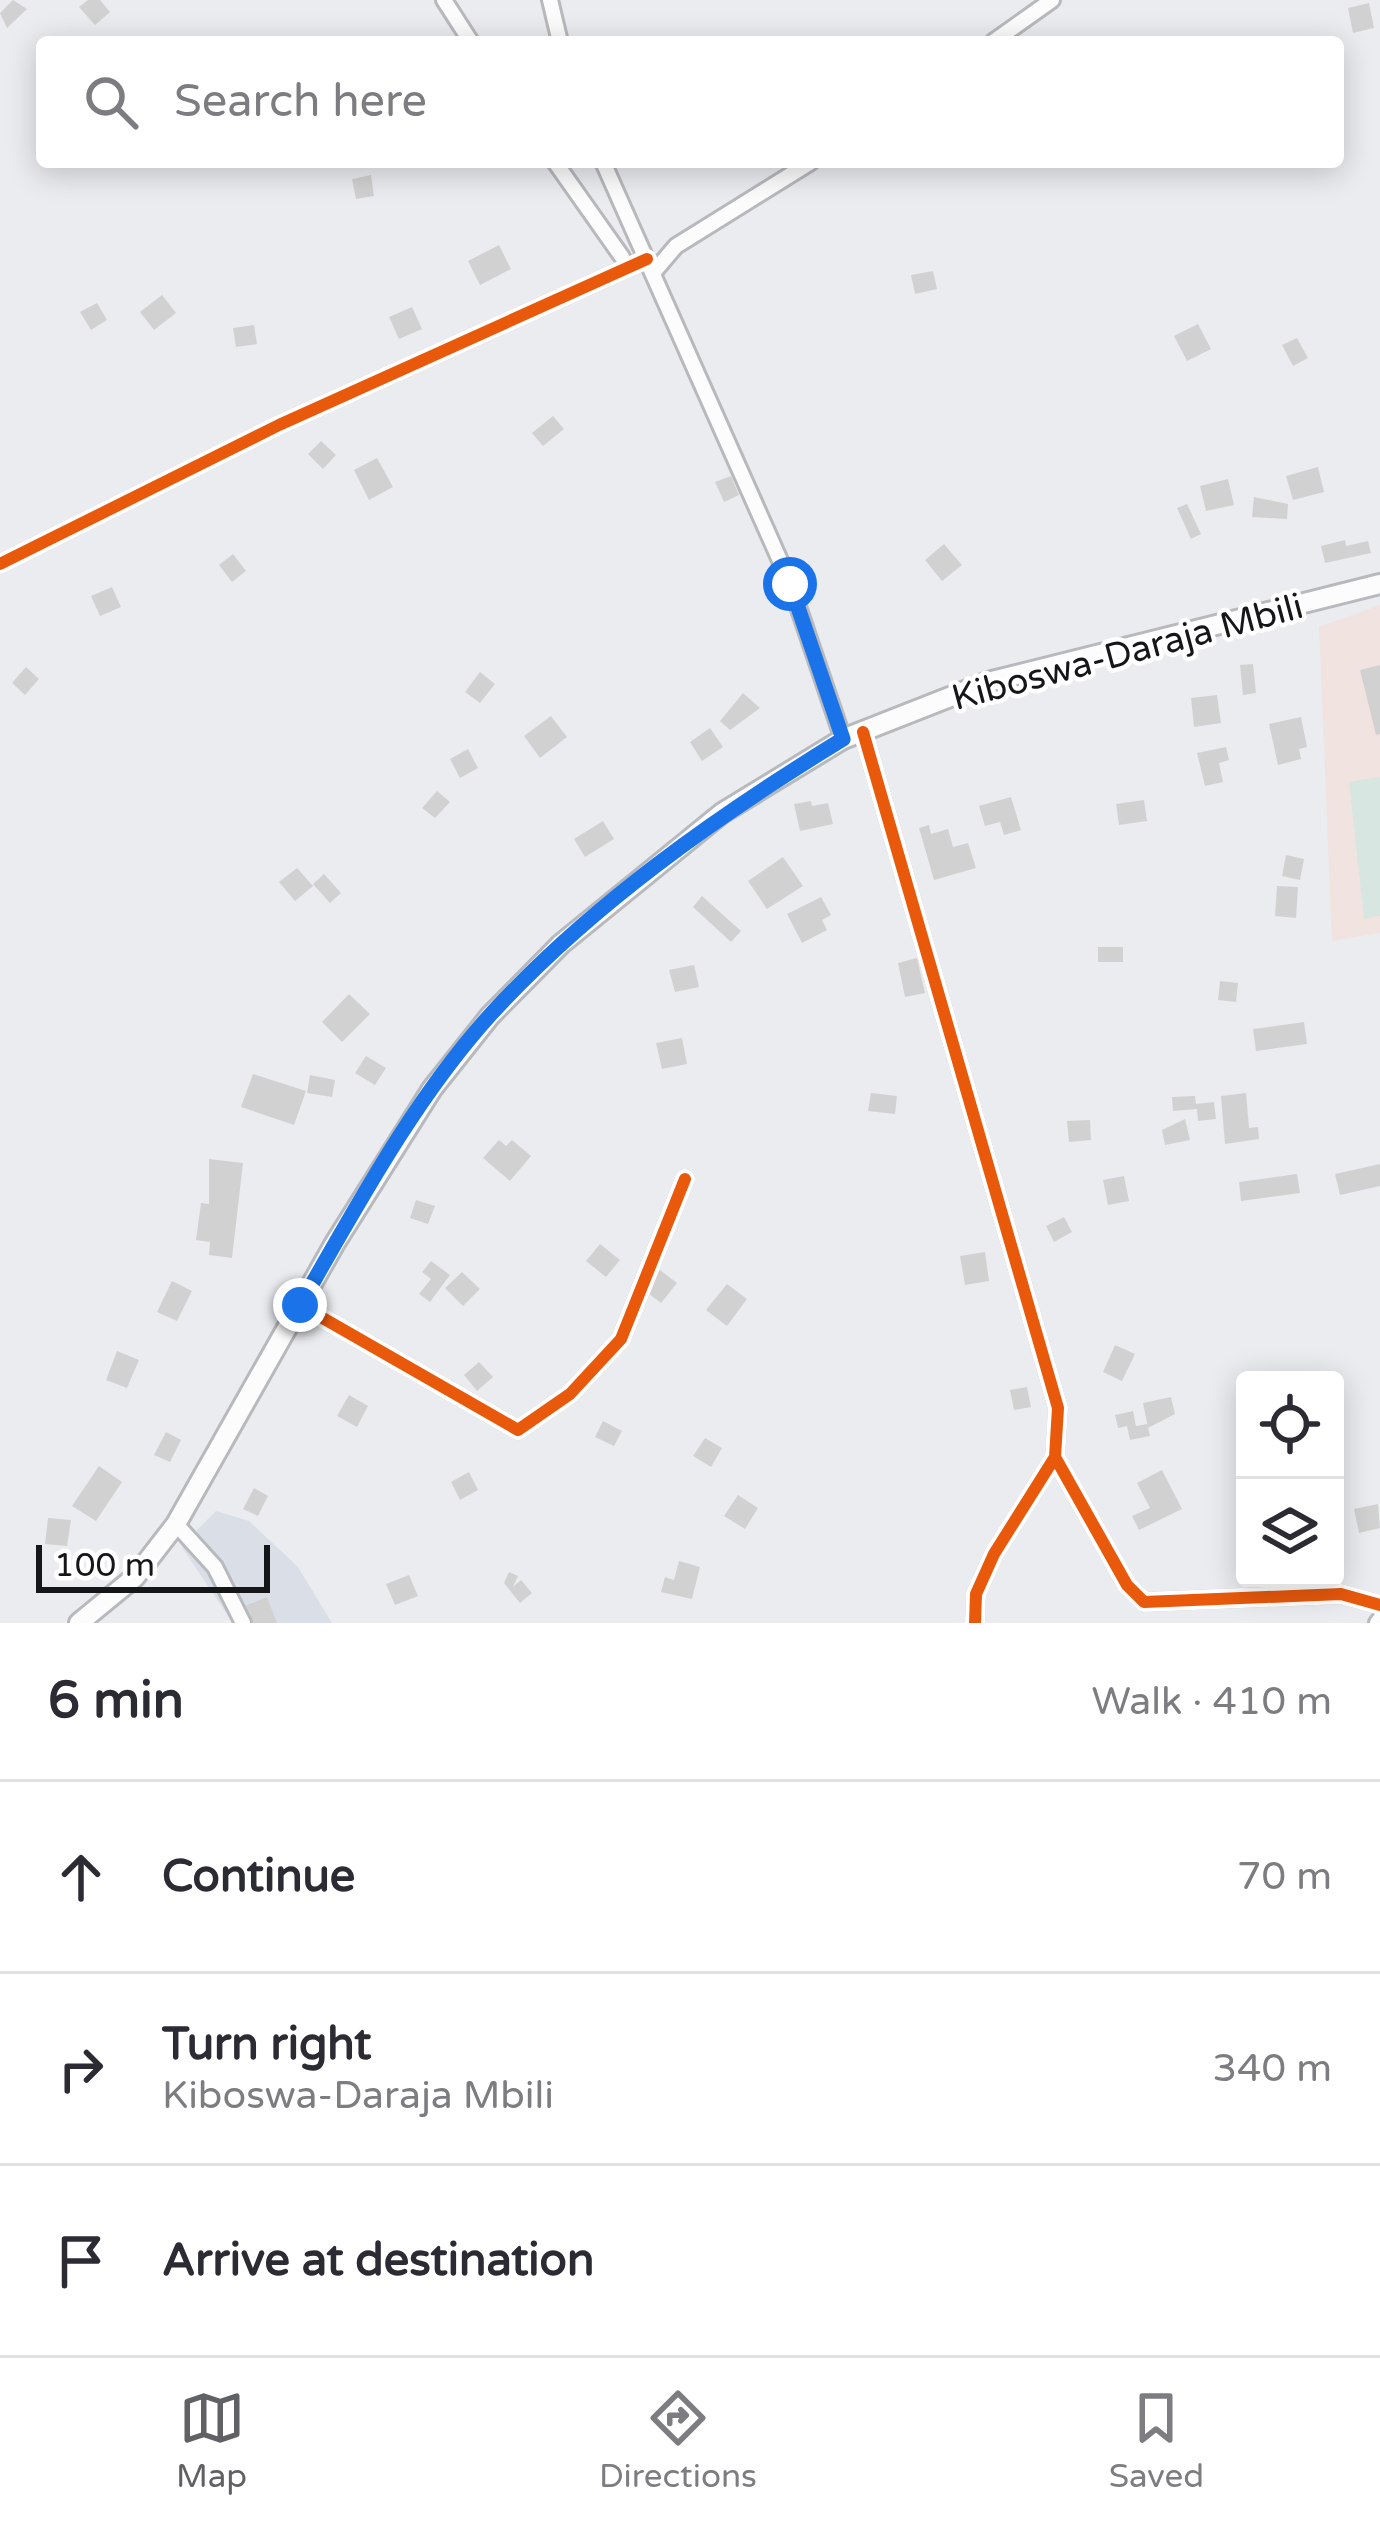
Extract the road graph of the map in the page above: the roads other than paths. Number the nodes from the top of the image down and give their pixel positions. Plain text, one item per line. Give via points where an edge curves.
1 (444, 0) edge
2 (550, 0) edge
3 (1052, 0) edge
4 (467, 36) edge
5 (559, 36) edge
6 (1001, 36) edge
7 (559, 168) edge
8 (606, 168) edge
9 (801, 168) edge
10 (622, 257) dead end
11 (650, 266) junction
12 (0, 564) edge
13 (1380, 584) edge
14 (863, 732) junction
15 (843, 739) junction
16 (685, 1179) dead end
17 (300, 1305) junction
18 (1055, 1457) junction
19 (176, 1524) junction
20 (1380, 1605) edge
21 (86, 1618) edge
22 (243, 1623) edge
23 (974, 1623) edge

1 - 4 street
2 - 5 street
3 - 6 street
7 - 10 street
8 - 11 street
9 - 11 street
11 - 12 street via 279,425
11 - 15 street via 790,584
13 - 14 main road, Kiboswa-Daraja Mbili via 988,682
14 - 15 main road, Kiboswa-Daraja Mbili
14 - 18 street via 1058,1408
15 - 17 main road, Kiboswa-Daraja Mbili via 722,813 561,944 490,1016 432,1089
16 - 17 street via 622,1339 570,1394 518,1430
17 - 19 main road, Kiboswa-Daraja Mbili
18 - 20 street via 1144,1602 1342,1594
18 - 23 street via 994,1554 976,1594
19 - 21 main road, Kiboswa-Daraja Mbili via 135,1577
19 - 22 street via 215,1567

